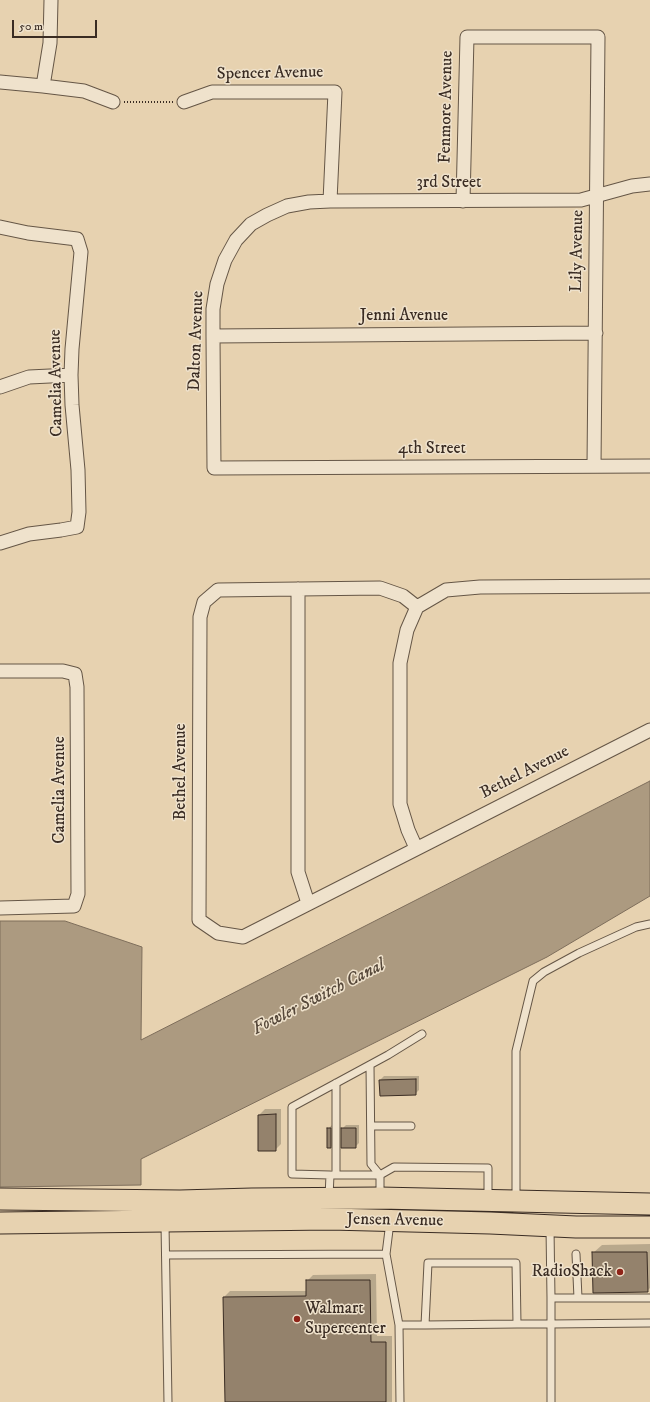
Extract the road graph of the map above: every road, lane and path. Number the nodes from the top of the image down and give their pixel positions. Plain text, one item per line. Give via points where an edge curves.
1 (51, 0) edge
2 (467, 37) joint
3 (0, 82) edge
4 (43, 86) junction
5 (113, 102) joint
6 (184, 102) joint
7 (650, 184) edge
8 (597, 196) junction
9 (330, 201) junction
10 (463, 201) junction
11 (252, 224) joint
12 (0, 227) edge
13 (596, 333) junction
14 (213, 336) junction
15 (71, 375) junction
16 (0, 386) edge
17 (594, 466) junction
18 (650, 466) edge
19 (214, 468) joint
20 (0, 543) edge
21 (650, 586) edge
22 (298, 589) junction
23 (417, 608) junction
24 (0, 671) edge
25 (650, 730) edge
26 (416, 848) junction
27 (308, 904) junction
28 (0, 908) edge
29 (650, 924) edge
30 (422, 1034) dead end
31 (370, 1065) junction
32 (336, 1083) junction
33 (371, 1126) junction
34 (411, 1126) dead end
35 (333, 1175) junction
36 (380, 1175) junction
37 (380, 1198) junction
38 (0, 1199) edge
39 (278, 1199) junction
40 (329, 1199) junction
41 (488, 1201) junction
42 (516, 1201) junction
43 (609, 1203) junction
44 (650, 1204) edge
45 (264, 1220) junction
46 (390, 1220) junction
47 (165, 1221) junction
48 (490, 1223) junction
49 (0, 1224) edge
50 (550, 1226) junction
51 (650, 1227) edge
52 (386, 1254) junction
53 (576, 1254) dead end
54 (166, 1255) junction
55 (551, 1298) junction
56 (578, 1298) junction
57 (650, 1298) edge
58 (650, 1322) edge
59 (517, 1324) junction
60 (551, 1324) junction
61 (399, 1325) junction
62 (425, 1325) junction
63 (168, 1402) edge
64 (400, 1402) edge
65 (551, 1402) edge

1 - 4 street via 50,43
2 - 8 street, Lily Avenue via 598,37
2 - 10 street, Fenmore Avenue
3 - 4 street
4 - 5 street via 84,91
5 - 6 path
6 - 9 street, Spencer Avenue via 212,92 334,92
7 - 8 street, 3rd Street via 632,186
8 - 10 street, 3rd Street via 581,200
8 - 13 street, Lily Avenue
9 - 10 street, 3rd Street
9 - 11 street, 3rd Street via 287,206
11 - 14 street, Dalton Avenue via 236,240 225,260 217,284 213,309
12 - 15 street, Camelia Avenue via 77,239 81,252
13 - 14 street, Jenni Avenue
13 - 17 street, Lily Avenue
14 - 19 street, Dalton Avenue
15 - 16 street via 29,377
15 - 20 street, Camelia Avenue via 78,470 77,527 29,534
17 - 18 street, 4th Street
17 - 19 street, 4th Street
21 - 23 street via 480,587 446,590
22 - 23 street, Bethel Avenue via 380,588 403,596
22 - 27 street via 298,872
22 - 27 street, Bethel Avenue via 218,590 204,602 200,617 199,920 218,933 243,937
23 - 26 street via 407,630 400,664 400,804
24 - 28 street, Camelia Avenue via 63,671 75,674 78,894 74,906
25 - 26 street, Bethel Avenue
26 - 27 street, Bethel Avenue
29 - 42 lane via 636,926 579,953 533,981 516,1051
30 - 31 lane
31 - 32 lane
31 - 33 lane
32 - 35 lane
32 - 35 lane via 292,1107 292,1174
33 - 34 lane
33 - 36 lane via 371,1164
35 - 36 lane
35 - 40 lane
36 - 37 lane
36 - 41 lane via 394,1167 488,1168
37 - 40 main road, Jensen Avenue
37 - 41 main road, Jensen Avenue
37 - 45 main road via 377,1205 371,1208 306,1208
38 - 39 main road, Jensen Avenue
39 - 40 main road, Jensen Avenue
39 - 47 main road via 251,1207 180,1209 170,1213
41 - 42 main road, Jensen Avenue
41 - 46 main road via 480,1208 468,1210 402,1210
42 - 43 main road, Jensen Avenue
43 - 44 main road, Jensen Avenue
43 - 48 main road via 604,1212 526,1213
45 - 46 main road, Jensen Avenue
45 - 47 main road, Jensen Avenue
46 - 48 main road, Jensen Avenue
46 - 52 lane
47 - 49 main road, Jensen Avenue
47 - 54 lane
48 - 50 main road, Jensen Avenue
50 - 51 main road, Jensen Avenue
50 - 55 lane
52 - 54 lane
52 - 61 lane
53 - 56 lane
54 - 63 lane
55 - 56 lane
55 - 60 lane
56 - 57 lane
58 - 60 lane
59 - 60 lane
59 - 62 lane
59 - 62 lane via 516,1263 428,1263
60 - 65 lane
61 - 62 lane
61 - 64 lane

